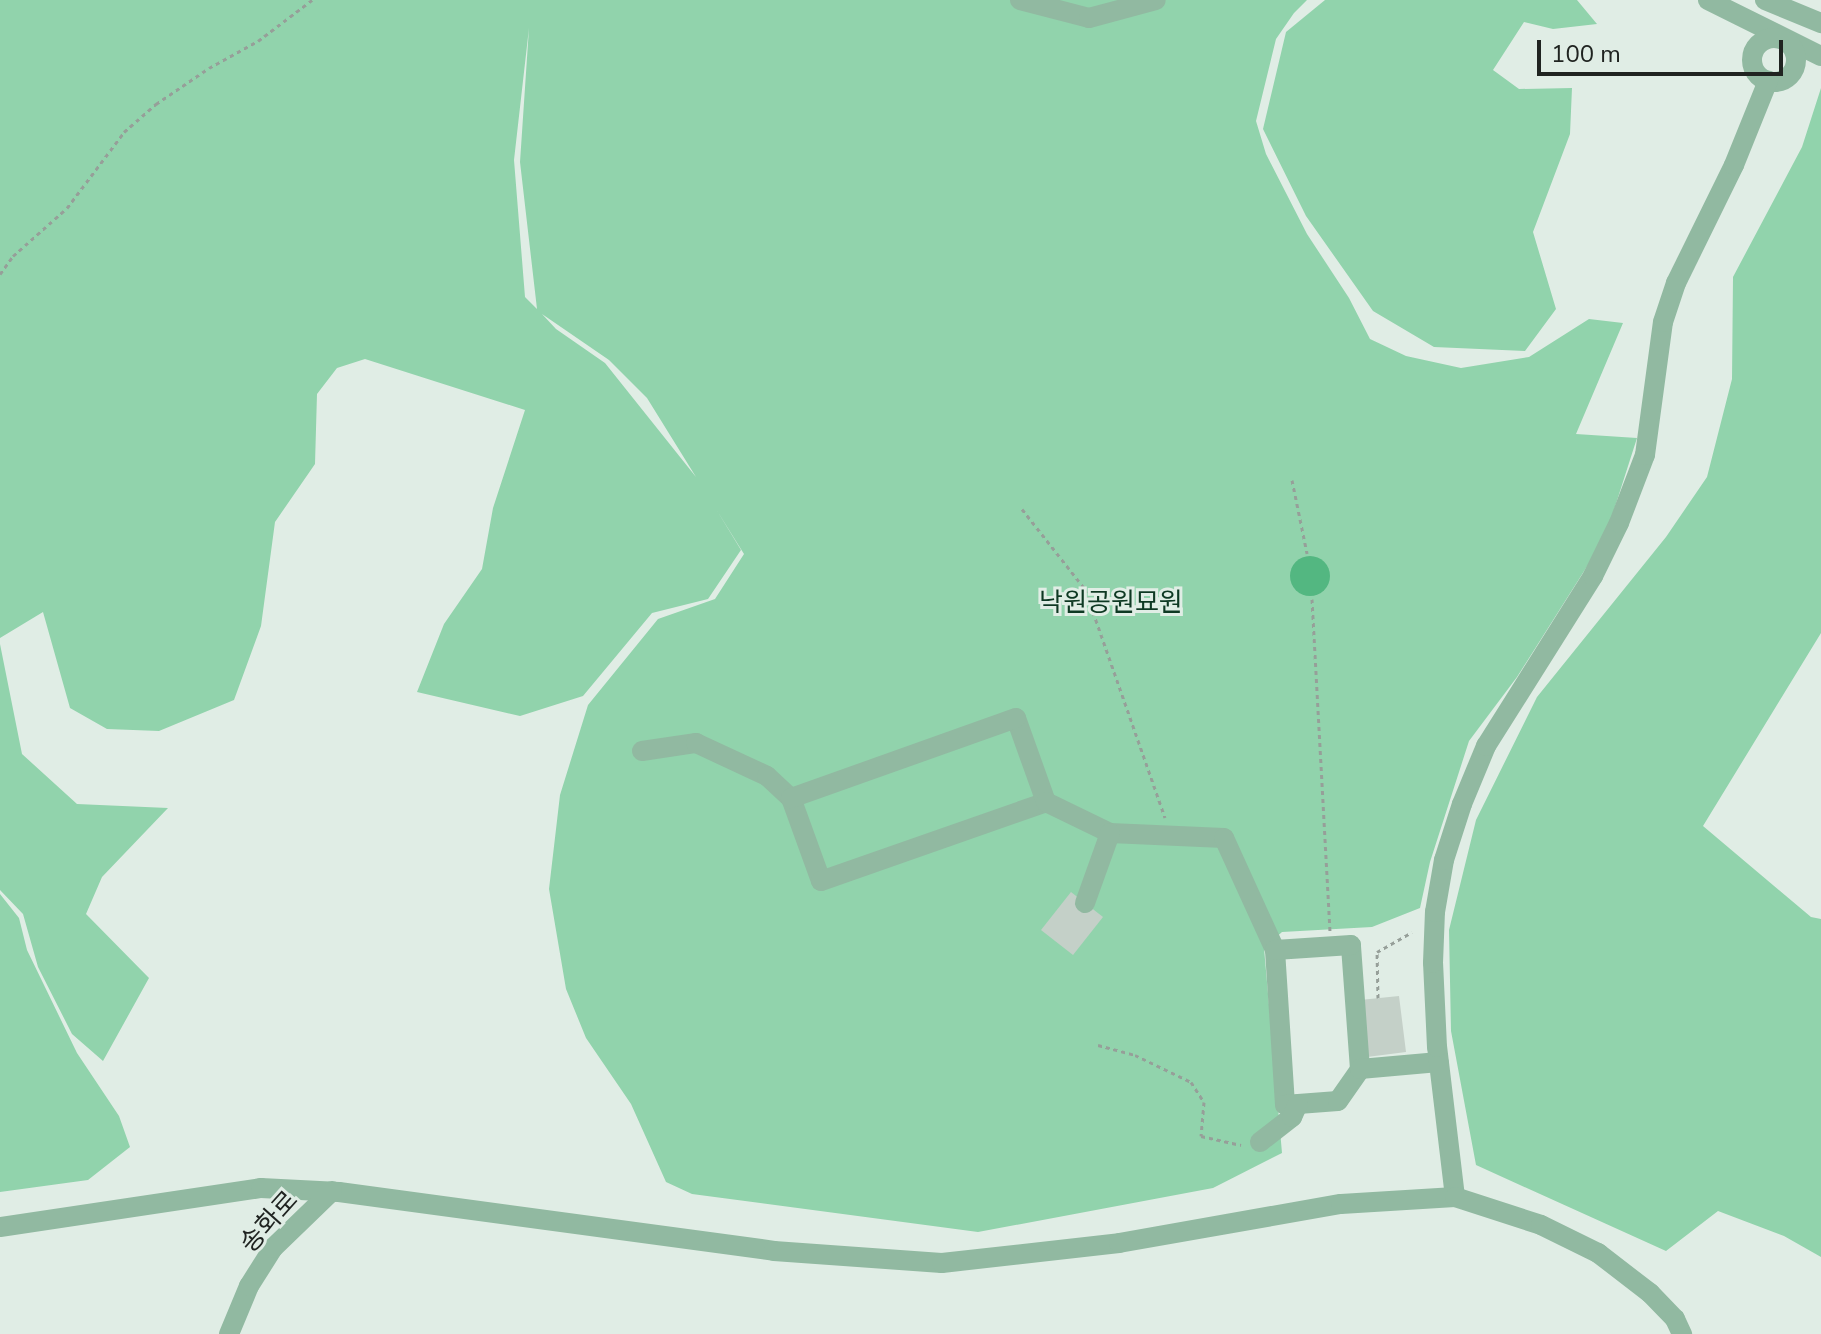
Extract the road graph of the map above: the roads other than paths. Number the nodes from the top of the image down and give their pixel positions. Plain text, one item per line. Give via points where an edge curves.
1 (1020, 0) edge
2 (1156, 0) edge
3 (1708, 0) edge
4 (1765, 0) edge
5 (1821, 23) edge
6 (1784, 39) junction
7 (1821, 56) edge
8 (1768, 81) junction
9 (642, 751) dead end
10 (791, 798) junction
11 (1046, 802) junction
12 (1110, 833) junction
13 (1085, 903) dead end
14 (1275, 950) junction
15 (1439, 1062) junction
16 (1360, 1069) junction
17 (1298, 1104) junction
18 (1260, 1142) road end
19 (332, 1191) junction
20 (1455, 1197) junction
21 (0, 1227) edge
22 (229, 1334) edge
23 (1682, 1334) edge

1 - 2 street via 1089,18
3 - 6 street
4 - 5 street
6 - 7 street
6 - 8 street via 1795,51 1795,67 1784,80
6 - 8 street via 1763,40 1753,52 1753,66
8 - 15 street via 1672,296 1655,368 1645,455 1619,523 1593,576 1486,746 1462,804 1435,912
9 - 10 street via 696,743 767,776
10 - 11 street via 821,881
10 - 11 street via 1016,718
11 - 12 street
12 - 13 street
12 - 14 street via 1224,838
14 - 16 street via 1351,945
14 - 17 street via 1285,1105
15 - 16 street
15 - 20 street
16 - 17 street via 1338,1101
17 - 18 street via 1292,1117
19 - 20 street via 716,1245 942,1263 1119,1243 1341,1204
19 - 21 street via 261,1188
19 - 22 street, 송화로 via 273,1248 249,1286
20 - 23 street via 1541,1225 1598,1253 1650,1293

